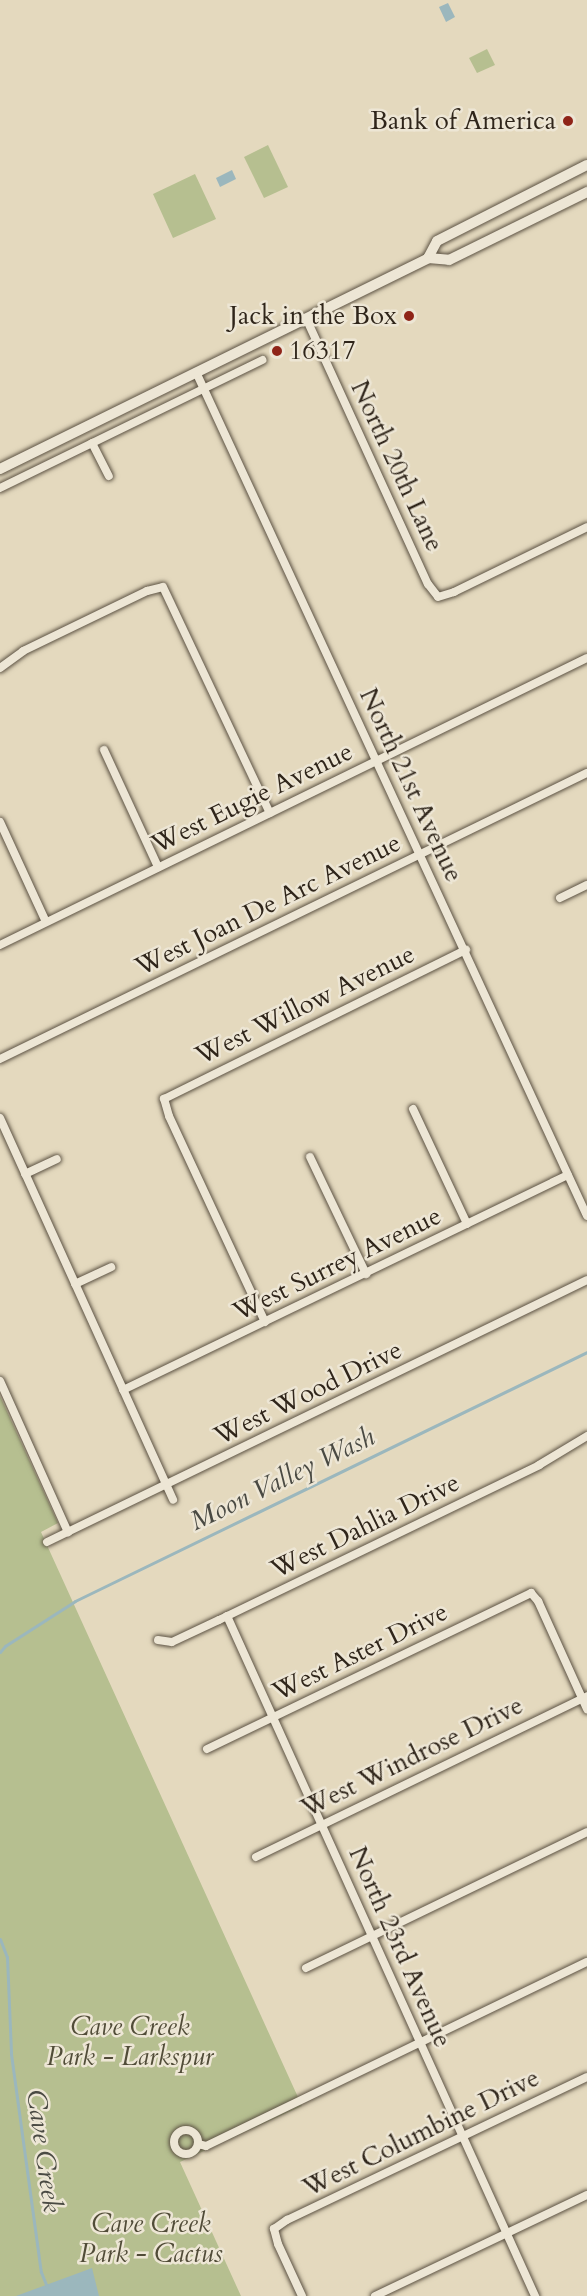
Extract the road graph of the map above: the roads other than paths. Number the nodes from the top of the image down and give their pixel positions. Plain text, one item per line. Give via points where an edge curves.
1 (587, 165) edge
2 (587, 192) edge
3 (428, 258) junction
4 (306, 318) junction
5 (262, 360) dead end
6 (196, 372) junction
7 (205, 388) junction
8 (92, 443) junction
9 (0, 469) edge
10 (109, 476) dead end
11 (0, 488) edge
12 (587, 527) edge
13 (587, 658) edge
14 (0, 668) edge
15 (104, 750) dead end
16 (377, 761) junction
17 (587, 773) edge
18 (270, 813) junction
19 (0, 822) edge
20 (420, 854) junction
21 (158, 867) junction
22 (587, 885) edge
23 (560, 898) dead end
24 (46, 922) junction
25 (0, 945) edge
26 (466, 950) junction
27 (0, 1059) edge
28 (412, 1108) dead end
29 (0, 1118) edge
30 (310, 1157) dead end
31 (57, 1159) dead end
32 (25, 1173) junction
33 (568, 1175) junction
34 (587, 1216) edge
35 (467, 1224) junction
36 (111, 1267) dead end
37 (366, 1274) junction
38 (587, 1280) edge
39 (75, 1284) junction
40 (266, 1322) junction
41 (0, 1381) edge
42 (123, 1390) junction
43 (586, 1439) edge
44 (166, 1485) junction
45 (173, 1500) dead end
46 (68, 1532) junction
47 (47, 1542) dead end
48 (226, 1616) junction
49 (158, 1640) dead end
50 (584, 1697) edge
51 (587, 1709) edge
52 (273, 1718) junction
53 (207, 1749) dead end
54 (321, 1825) junction
55 (587, 1832) edge
56 (256, 1857) dead end
57 (372, 1936) junction
58 (587, 1962) edge
59 (306, 1968) dead end
60 (421, 2044) junction
61 (587, 2077) edge
62 (462, 2137) junction
63 (198, 2144) dead end
64 (587, 2195) edge
65 (507, 2234) junction
66 (302, 2296) edge
67 (375, 2296) edge
68 (535, 2296) edge

1 - 3 main road via 437,241
2 - 3 main road via 448,260
3 - 4 main road
4 - 6 main road
4 - 12 street, North 20th Lane via 428,584 438,597
5 - 7 street
6 - 7 street, North 21st Avenue
6 - 9 main road
7 - 8 street
7 - 16 street, North 21st Avenue
8 - 10 street
8 - 11 street
13 - 16 street, West Eugie Avenue
14 - 18 street via 33,646 163,587
15 - 21 street
16 - 18 street, West Eugie Avenue
16 - 20 street, North 21st Avenue
17 - 20 street, West Joan De Arc Avenue
18 - 21 street, West Eugie Avenue
19 - 24 street
20 - 26 street, North 21st Avenue
20 - 27 street, West Joan De Arc Avenue
21 - 24 street, West Eugie Avenue
22 - 23 street
24 - 25 street, West Eugie Avenue
26 - 33 street, North 21st Avenue
26 - 40 street, West Willow Avenue via 164,1099
28 - 35 street
29 - 32 street
30 - 37 street
31 - 32 street
32 - 39 street
33 - 34 street, North 21st Avenue
33 - 35 street, West Surrey Avenue
35 - 37 street, West Surrey Avenue
36 - 39 street
37 - 40 street, West Surrey Avenue
38 - 44 street, West Wood Drive
39 - 42 street
40 - 42 street, West Surrey Avenue
41 - 46 street
42 - 44 street
43 - 48 street, West Dahlia Drive
44 - 45 street
44 - 46 street, West Wood Drive
46 - 47 street, West Wood Drive
48 - 49 street, West Dahlia Drive via 172,1642
48 - 52 street, North 23rd Avenue
50 - 51 street
50 - 52 street, West Aster Drive via 531,1593
50 - 54 street, West Windrose Drive
52 - 53 street, West Aster Drive
52 - 54 street, North 23rd Avenue
54 - 56 street, West Windrose Drive
54 - 57 street, North 23rd Avenue
55 - 57 street
57 - 59 street
57 - 60 street, North 23rd Avenue
58 - 60 street
60 - 62 street, North 23rd Avenue
60 - 63 street via 206,2146
61 - 62 street, West Columbine Drive
62 - 65 street, North 23rd Avenue
62 - 66 street, West Columbine Drive via 274,2229
64 - 65 street
65 - 67 street
65 - 68 street, North 23rd Avenue

